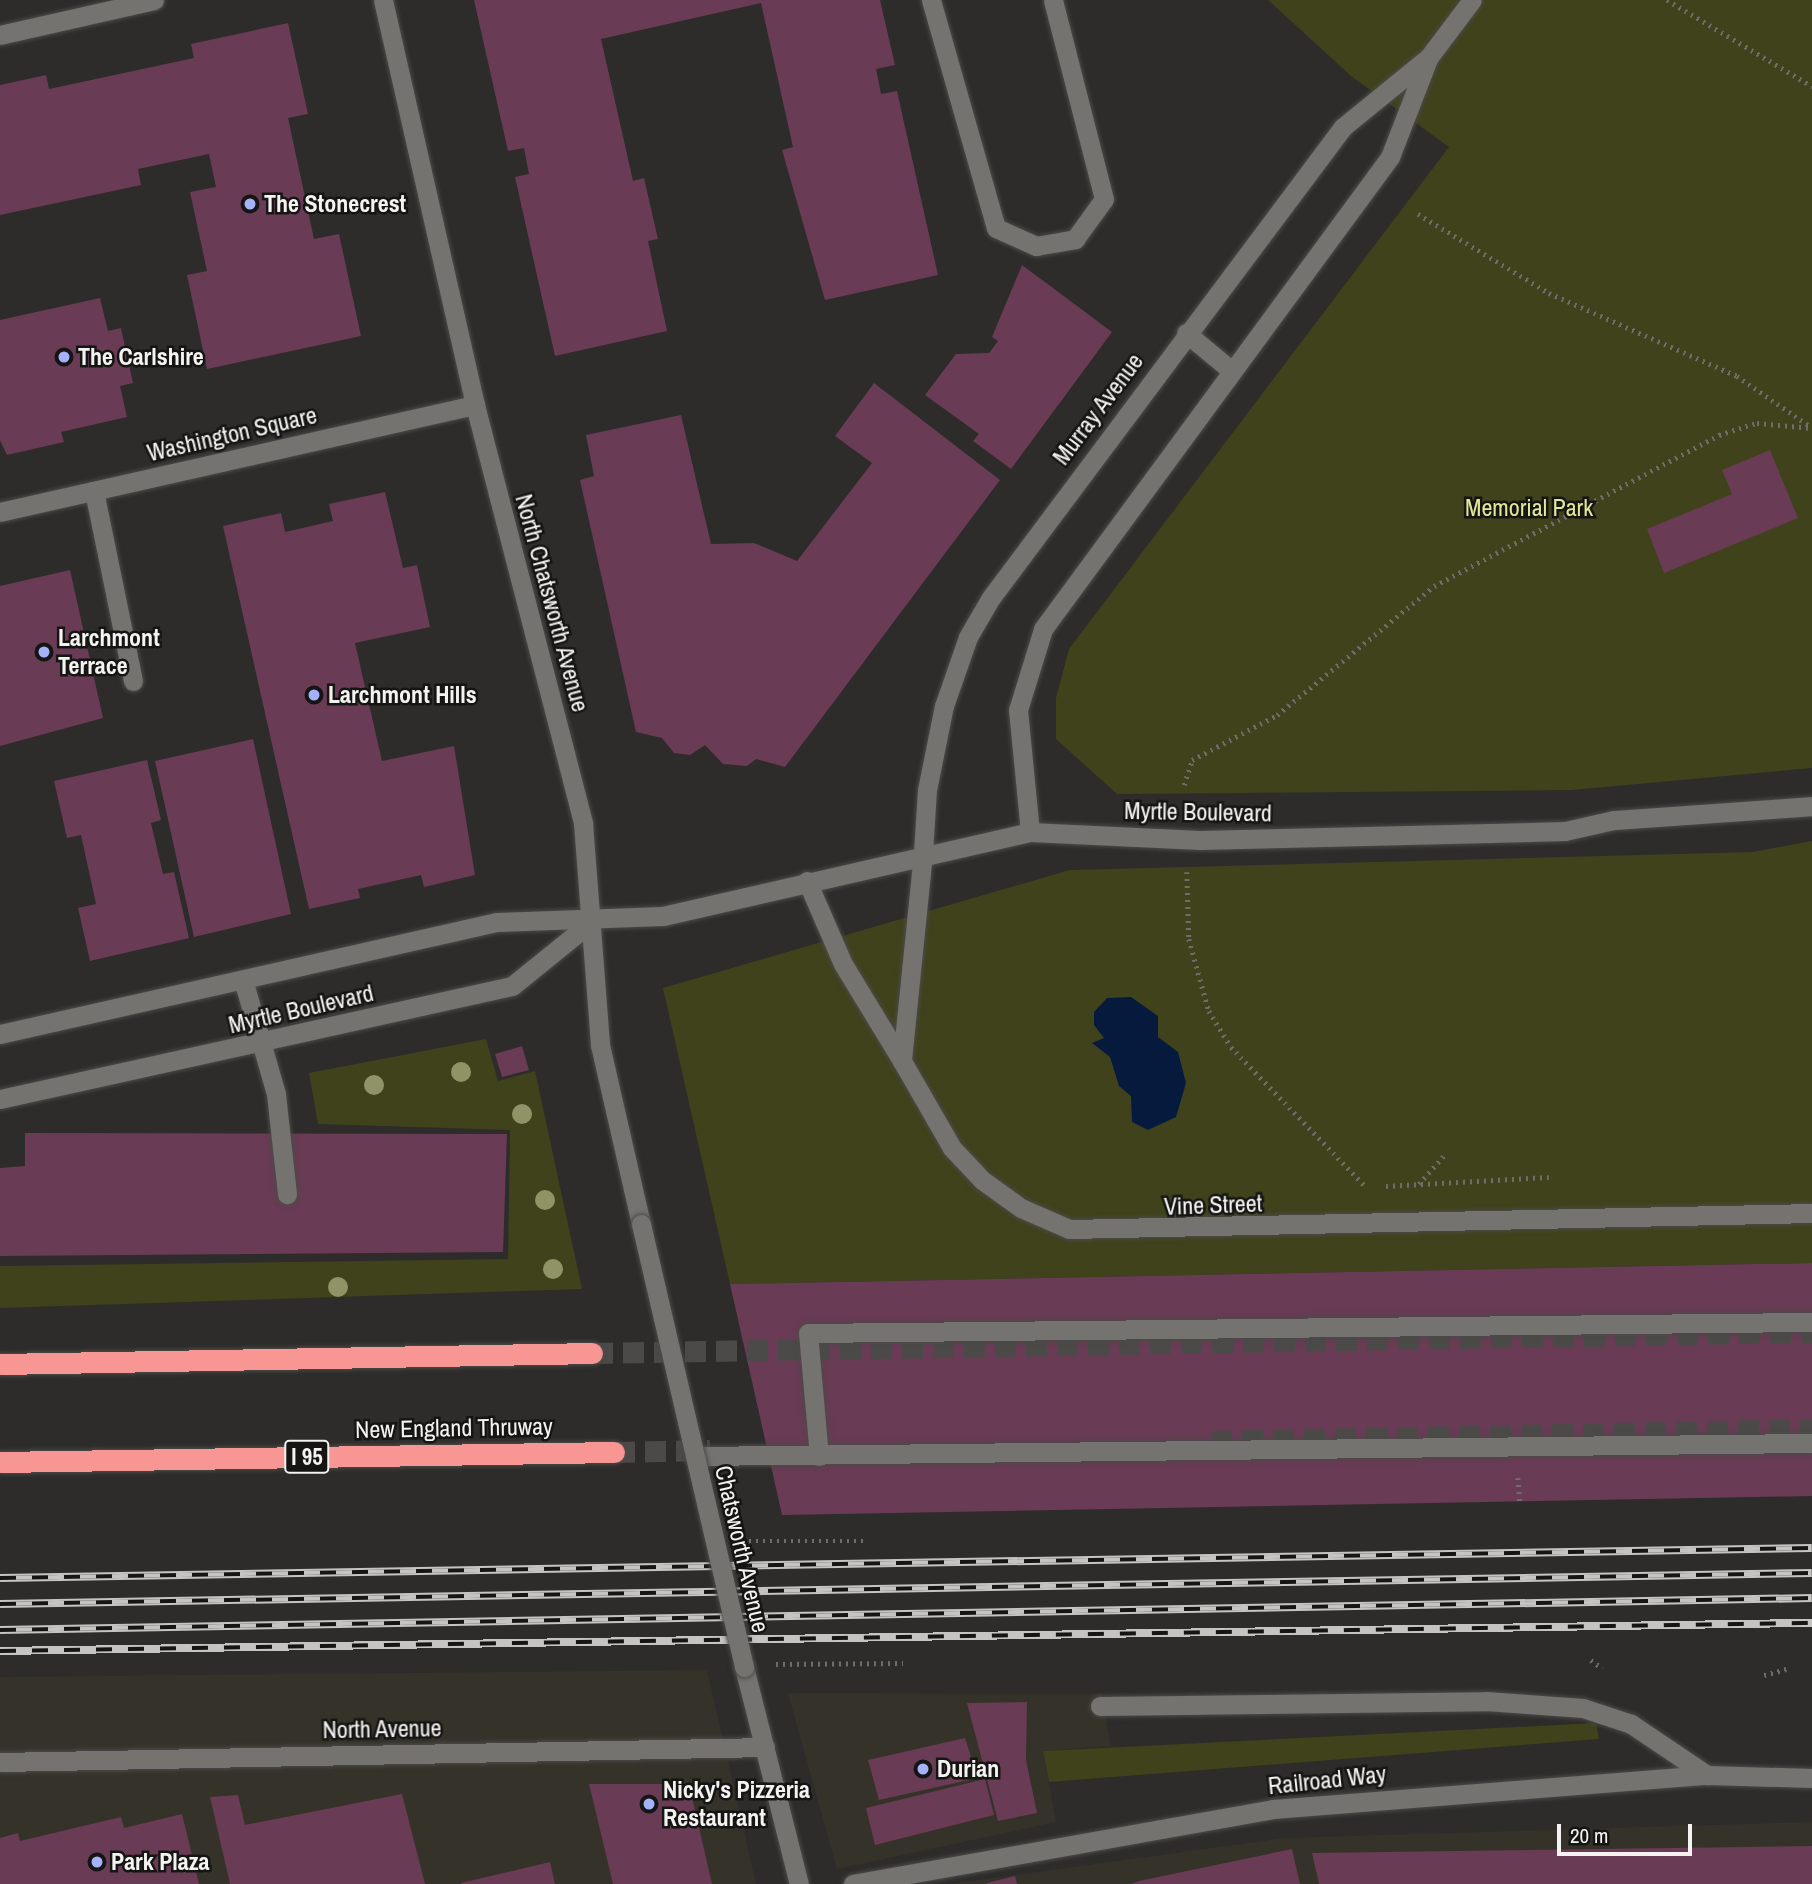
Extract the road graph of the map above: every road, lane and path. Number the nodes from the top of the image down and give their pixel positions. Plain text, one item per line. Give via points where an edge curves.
1 (154, 0) edge
2 (383, 0) edge
3 (931, 0) edge
4 (1052, 0) edge
5 (1472, 0) edge
6 (1667, 0) edge
7 (0, 35) edge
8 (1429, 57) junction
9 (1812, 86) edge
10 (1418, 214) dead end
11 (1186, 333) junction
12 (1232, 371) junction
13 (475, 405) junction
14 (1812, 428) edge
15 (94, 491) junction
16 (0, 512) edge
17 (133, 681) dead end
18 (1184, 785) dead end
19 (1812, 806) edge
20 (1030, 832) junction
21 (923, 853) junction
22 (1187, 870) dead end
23 (807, 881) junction
24 (591, 922) junction
25 (244, 983) junction
26 (0, 1034) edge
27 (264, 1043) junction
28 (902, 1061) junction
29 (0, 1099) edge
30 (1446, 1153) dead end
31 (1549, 1177) dead end
32 (1419, 1184) junction
33 (287, 1194) dead end
34 (1812, 1213) edge
35 (641, 1224) joint
36 (1812, 1322) edge
37 (592, 1353) tunnel mouth
38 (0, 1364) edge
39 (1812, 1443) edge
40 (614, 1452) tunnel mouth
41 (696, 1456) junction
42 (819, 1456) junction
43 (0, 1462) edge
44 (867, 1541) dead end
45 (715, 1542) junction
46 (1591, 1660) dead end
47 (902, 1663) dead end
48 (744, 1667) junction
49 (1601, 1668) dead end
50 (1786, 1669) dead end
51 (1764, 1675) dead end
52 (1100, 1706) dead end
53 (765, 1747) junction
54 (0, 1762) edge
55 (1707, 1775) junction
56 (1812, 1778) edge
57 (800, 1884) edge
58 (853, 1884) edge

1 - 7 street
2 - 13 street, North Chatsworth Avenue
3 - 4 street via 996,228 1036,246 1075,239 1104,199
5 - 8 street, Murray Avenue
6 - 9 path
8 - 11 street, Murray Avenue via 1343,127
8 - 12 street, Murray Avenue via 1390,157
10 - 14 path via 1549,293 1737,376
11 - 12 street
11 - 21 street, Murray Avenue via 968,637 941,719 927,790
12 - 20 street, Murray Avenue via 1043,629 1018,710
13 - 15 street, Washington Square
13 - 24 street, North Chatsworth Avenue via 583,822
14 - 18 path via 1757,424 1719,435 1434,586 1277,715 1192,760
15 - 16 street, Washington Square
15 - 17 street
19 - 20 street, Myrtle Boulevard via 1614,820 1565,831 1200,839
20 - 21 street, Myrtle Boulevard
21 - 23 street, Myrtle Boulevard
21 - 28 street
22 - 32 path via 1196,975 1231,1047 1363,1187
23 - 24 street, Myrtle Boulevard via 663,916
23 - 28 street, Vine Street via 843,964
24 - 25 street, Myrtle Boulevard via 496,922
24 - 27 street, Myrtle Boulevard via 512,986
24 - 35 street, North Chatsworth Avenue via 600,1045
25 - 26 street, Myrtle Boulevard
25 - 27 street
27 - 29 street, Myrtle Boulevard
27 - 33 street
28 - 34 street, Vine Street via 944,1137 982,1180 1021,1208 1069,1229
30 - 32 path
31 - 32 path
35 - 41 street, Chatsworth Avenue, bridge
36 - 42 street via 808,1333
37 - 38 highway
39 - 42 street
40 - 43 highway, New England Thruway / I 95
41 - 42 street
41 - 45 street, Chatsworth Avenue, bridge
44 - 45 path
45 - 48 street, Chatsworth Avenue, bridge
46 - 49 path
47 - 48 path
48 - 53 street, Chatsworth Avenue
50 - 51 path
52 - 55 street via 1486,1701 1583,1708 1631,1724
53 - 54 street, North Avenue
53 - 57 street, Chatsworth Avenue
55 - 56 street, Railroad Way
55 - 58 street, Railroad Way via 1273,1809

